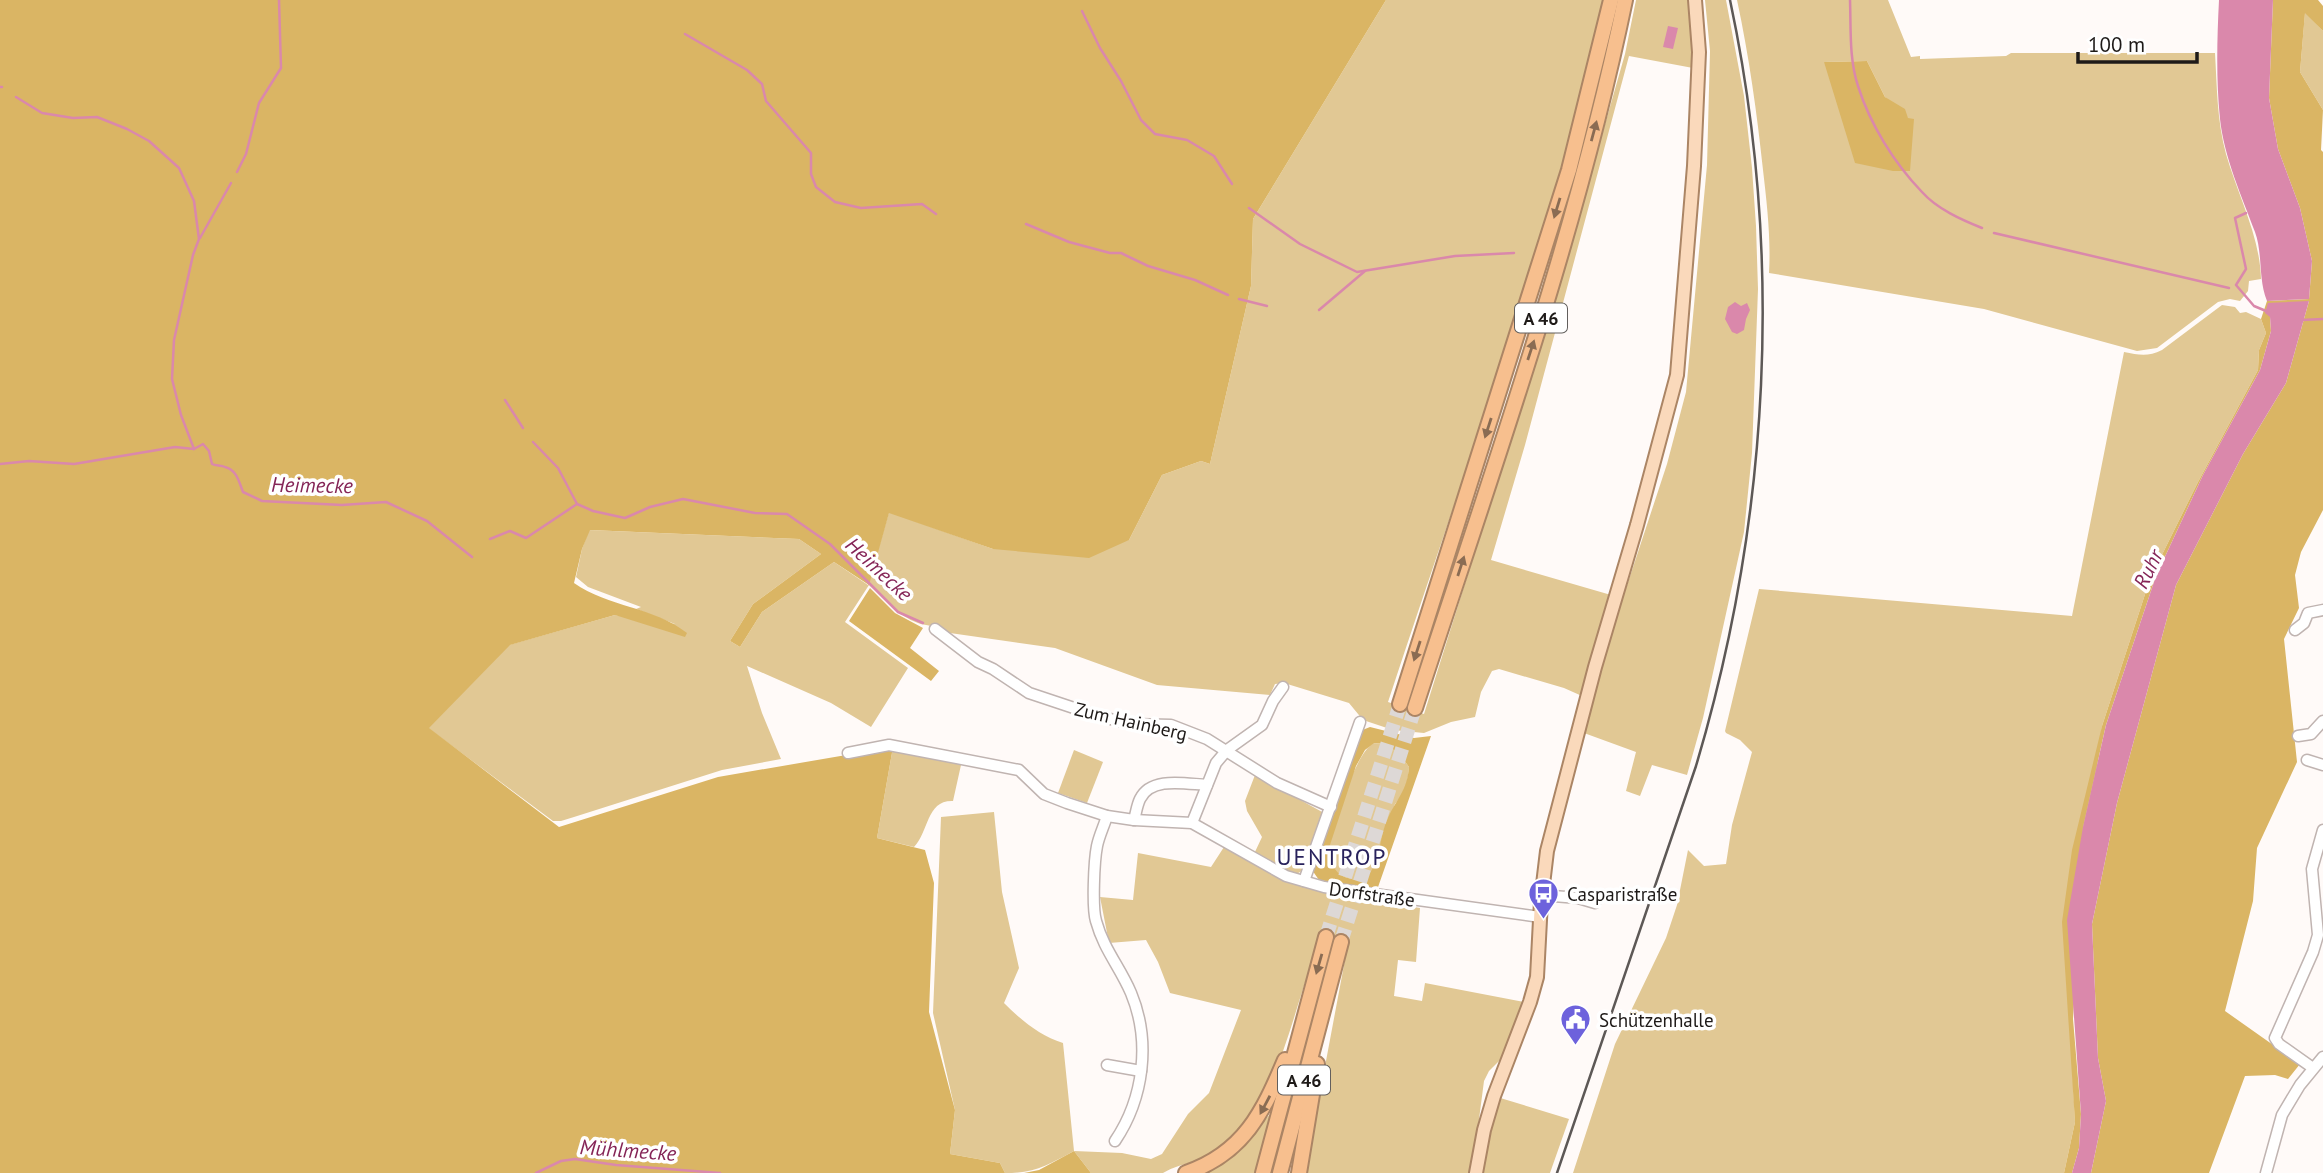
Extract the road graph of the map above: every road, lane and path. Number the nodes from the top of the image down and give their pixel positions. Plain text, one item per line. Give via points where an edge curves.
1 (1611, 0) edge
2 (1625, 0) edge
3 (1695, 0) edge
4 (2323, 610) edge
5 (935, 629) dead end
6 (2295, 630) dead end
7 (1283, 687) dead end
8 (1400, 704) tunnel mouth
9 (1415, 708) tunnel mouth
10 (2323, 720) edge
11 (1360, 722) dead end
12 (2298, 736) dead end
13 (1227, 750) junction
14 (848, 752) dead end
15 (2307, 760) dead end
16 (2323, 765) edge
17 (1207, 785) junction
18 (1331, 807) junction
19 (1107, 816) junction
20 (1134, 820) junction
21 (1192, 823) junction
22 (2323, 830) edge
23 (1304, 881) junction
24 (1541, 895) junction
25 (1595, 903) dead end
26 (1540, 916) junction
27 (1326, 937) tunnel mouth
28 (1341, 942) tunnel mouth
29 (1328, 986) junction
30 (1303, 1021) junction
31 (2323, 1057) edge
32 (1107, 1065) dead end
33 (2313, 1068) junction
34 (1141, 1071) junction
35 (1115, 1141) dead end
36 (1186, 1173) edge
37 (1263, 1173) edge
38 (1280, 1173) edge
39 (1299, 1173) edge
40 (1476, 1173) edge
41 (2266, 1173) edge

1 -> 8 highway, A 46 via 1569,170
9 -> 2 highway, A 46 via 1555,277
3 - 24 main road via 1699,52 1694,166 1677,375 1549,842
4 - 6 street via 2308,613
5 - 13 street, Zum Hainberg via 1029,693 1131,724 1171,726
7 - 13 street via 1262,725
10 - 12 street via 2311,734
11 - 18 street
13 - 17 street
13 - 18 street, Zum Hainberg via 1277,783
14 - 19 street, Dorfstraße via 889,745 1019,770 1044,794
15 - 16 street
17 - 20 street via 1153,786 1141,796
17 - 21 street
18 - 23 street
19 - 20 street, Dorfstraße
19 - 34 street via 1096,849 1095,918 1106,951 1134,1004 1143,1046
20 - 21 street, Dorfstraße
21 - 23 street, Dorfstraße via 1286,876
22 - 33 street via 2312,869 2318,935 2275,1038
23 - 26 street, Dorfstraße
24 - 25 street
24 - 26 main road
26 - 40 main road via 1537,976 1494,1096
27 -> 30 highway, A 46
28 - 29 highway, A 46
29 - 38 highway, A 46
29 - 39 highway
30 -> 36 highway via 1253,1125 1219,1156
30 - 37 highway, A 46
31 - 33 street
32 - 34 street
33 - 41 street via 2282,1115
34 - 35 street via 1135,1100

